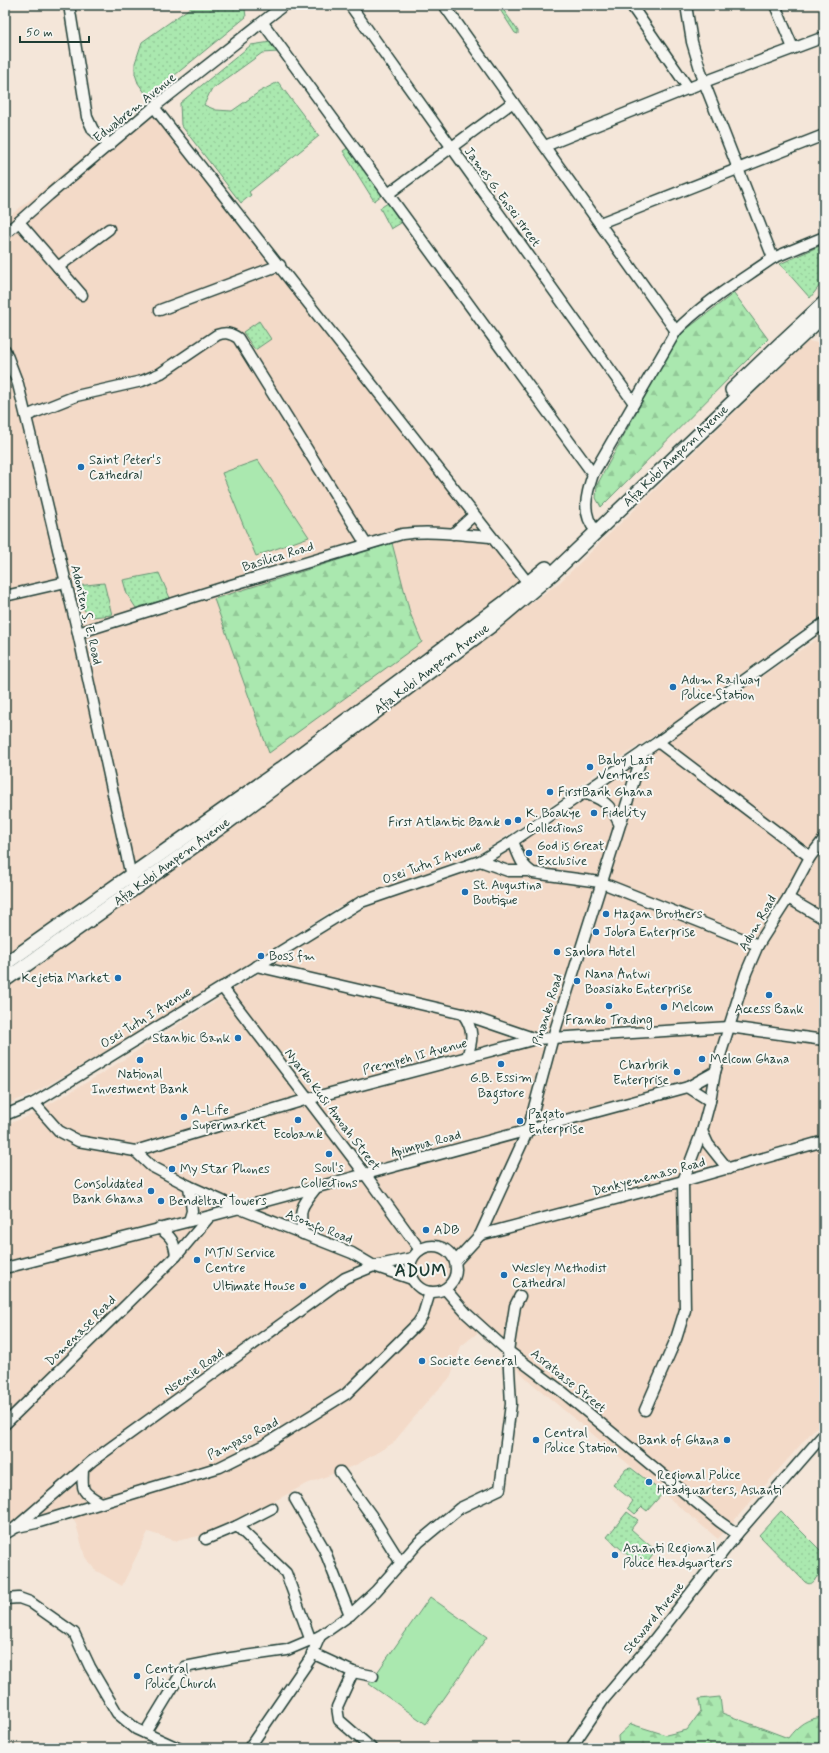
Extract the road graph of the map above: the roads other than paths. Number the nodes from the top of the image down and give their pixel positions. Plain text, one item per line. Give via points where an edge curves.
1 (69, 5) edge
2 (284, 5) edge
3 (350, 5) edge
4 (444, 5) edge
5 (631, 5) edge
6 (686, 5) edge
7 (775, 5) edge
8 (263, 23) junction
9 (824, 37) edge
10 (794, 48) junction
11 (704, 82) junction
12 (689, 89) junction
13 (513, 102) junction
14 (154, 107) junction
15 (824, 135) edge
16 (110, 145) junction
17 (545, 146) junction
18 (451, 147) junction
19 (739, 168) junction
20 (388, 194) junction
21 (19, 222) junction
22 (600, 223) junction
23 (109, 229) dead end
24 (5, 234) edge
25 (824, 238) edge
26 (774, 258) junction
27 (280, 266) junction
28 (58, 267) junction
29 (82, 295) dead end
30 (824, 303) edge
31 (160, 310) dead end
32 (824, 315) edge
33 (824, 330) edge
34 (676, 331) junction
35 (806, 333) junction
36 (5, 350) edge
37 (634, 403) junction
38 (26, 416) junction
39 (593, 474) junction
40 (474, 515) junction
41 (594, 528) junction
42 (453, 534) junction
43 (491, 537) junction
44 (366, 544) junction
45 (66, 582) junction
46 (531, 586) junction
47 (5, 596) edge
48 (824, 623) edge
49 (78, 633) junction
50 (658, 742) junction
51 (643, 752) junction
52 (582, 793) junction
53 (619, 823) junction
54 (824, 839) edge
55 (513, 842) junction
56 (810, 857) junction
57 (480, 861) junction
58 (530, 872) junction
59 (133, 882) junction
60 (600, 882) junction
61 (788, 898) junction
62 (824, 919) edge
63 (758, 945) junction
64 (5, 964) edge
65 (256, 966) junction
66 (5, 980) edge
67 (222, 987) junction
68 (463, 1014) junction
69 (729, 1027) junction
70 (552, 1037) junction
71 (536, 1039) junction
72 (824, 1040) edge
73 (467, 1057) junction
74 (715, 1072) junction
75 (688, 1087) junction
76 (308, 1099) junction
77 (710, 1101) junction
78 (34, 1103) junction
79 (5, 1115) edge
80 (528, 1130) junction
81 (702, 1131) junction
82 (824, 1141) edge
83 (135, 1151) junction
84 (728, 1168) junction
85 (365, 1174) junction
86 (683, 1181) junction
87 (189, 1186) junction
88 (316, 1188) junction
89 (238, 1208) junction
90 (210, 1216) junction
91 (188, 1221) junction
92 (159, 1228) junction
93 (303, 1234) junction
94 (480, 1235) junction
95 (420, 1250) junction
96 (176, 1256) junction
97 (412, 1258) junction
98 (455, 1262) junction
99 (374, 1266) junction
100 (5, 1268) edge
101 (412, 1279) junction
102 (445, 1289) junction
103 (430, 1292) junction
104 (520, 1296) dead end
105 (508, 1351) junction
106 (645, 1410) dead end
107 (5, 1424) edge
108 (824, 1435) edge
109 (83, 1469) junction
110 (340, 1472) dead end
111 (295, 1499) dead end
112 (101, 1503) junction
113 (272, 1508) dead end
114 (237, 1526) junction
115 (15, 1528) junction
116 (5, 1534) edge
117 (737, 1534) junction
118 (206, 1538) dead end
119 (401, 1562) junction
120 (5, 1599) edge
121 (350, 1615) junction
122 (320, 1636) junction
123 (311, 1641) junction
124 (312, 1654) junction
125 (353, 1672) junction
126 (373, 1676) dead end
127 (145, 1733) junction
128 (178, 1748) edge
129 (249, 1748) edge
130 (371, 1748) edge
131 (571, 1748) edge

1 - 16 street via 87,117 93,130
2 - 8 street, Edwabrem Avenue
3 - 18 street, James G. Ensei street
4 - 13 street
5 - 12 street
6 - 11 street via 692,42
7 - 10 street
8 - 14 street, Edwabrem Avenue
8 - 20 street
9 - 10 street
10 - 11 street
11 - 12 street
11 - 19 street
12 - 17 street
13 - 17 street
13 - 18 street
14 - 16 street, Edwabrem Avenue
14 - 27 street
15 - 19 street
16 - 21 street, Edwabrem Avenue
17 - 22 street
18 - 20 street
18 - 37 street, James G. Ensei street
19 - 22 street
19 - 26 street
20 - 39 street
21 - 24 street, Edwabrem Avenue
21 - 28 street
22 - 34 street
23 - 28 street
25 - 26 street
26 - 34 street via 717,296
27 - 31 street
27 - 40 street
28 - 29 street
30 - 41 main road, Afia Kobi Ampem Avenue
32 - 35 main road, Afia Kobi Ampem Avenue
33 - 35 main road
34 - 37 street
35 - 41 main road, Afia Kobi Ampem Avenue
36 - 38 street, Adonten S. E. Road via 18,384
37 - 39 street
38 - 44 street via 76,396 142,381 161,373 217,335 225,332 231,334 238,338
38 - 45 street, Adonten S. E. Road
39 - 41 street via 585,502
40 - 42 street
40 - 43 street
41 - 46 main road, Afia Kobi Ampem Avenue via 561,554
42 - 43 street, Basilica Road
42 - 44 street, Basilica Road via 413,533
43 - 46 street
44 - 49 street, Basilica Road
45 - 47 street
45 - 49 street, Adonten S. E. Road
46 - 59 main road, Afia Kobi Ampem Avenue via 504,603 270,777
48 - 50 street, Osei Tutu I Avenue
49 - 59 street, Adonten S. E. Road
50 - 51 street, Osei Tutu I Avenue
50 - 56 street
51 - 52 street, Osei Tutu I Avenue
51 - 53 street, Pinanko Road
52 - 53 street via 604,801
52 - 55 street, Osei Tutu I Avenue
53 - 60 street, Pinanko Road
54 - 56 street, Adum Road
55 - 57 street, Osei Tutu I Avenue
55 - 58 street via 522,864
56 - 61 street, Adum Road
57 - 58 street via 508,871
57 - 65 street, Osei Tutu I Avenue via 361,902
58 - 60 street
59 - 64 main road, Afia Kobi Ampem Avenue
59 - 66 main road, Afia Kobi Ampem Avenue
60 - 63 street
60 - 70 street, Pinanko Road
61 - 62 street
61 - 63 street, Adum Road
63 - 69 street, Adum Road
65 - 67 street, Osei Tutu I Avenue
65 - 68 street
67 - 76 street, Nyarko Kusi Amoah Street
67 - 78 street, Osei Tutu I Avenue
68 - 71 street
68 - 73 street via 470,1025 472,1035
69 - 70 street, Prempeh II Avenue
69 - 72 street, Prempeh II Avenue
69 - 74 street, Adum Road
70 - 71 street, Prempeh II Avenue
70 - 80 street, Pinanko Road
71 - 73 street, Prempeh II Avenue
73 - 76 street, Prempeh II Avenue
74 - 75 street, Apimpua Road
74 - 77 street, Adum Road
75 - 77 street
75 - 80 street, Apimpua Road
76 - 83 street, Prempeh II Avenue
76 - 85 street, Nyarko Kusi Amoah Street
77 - 81 street, Adum Road
78 - 79 street, Osei Tutu I Avenue
78 - 83 street, Prempeh II Avenue via 59,1131 78,1141
80 - 85 street, Apimpua Road
80 - 94 street, Pinanko Road
81 - 84 street via 708,1144
81 - 86 street, Adum Road
82 - 84 street, Denkyemenaso Road
83 - 87 street, Asomfo Road via 151,1166
84 - 86 street, Denkyemenaso Road
85 - 88 street, Apimpua Road
85 - 95 street, Nyarko Kusi Amoah Street
86 - 94 street, Denkyemenaso Road
86 - 106 street via 685,1310 676,1339
87 - 89 street, Asomfo Road
87 - 91 street via 192,1211
88 - 89 street, Apimpua Road
88 - 93 street via 303,1204 300,1215
89 - 90 street, Apimpua Road
89 - 93 street, Asomfo Road
90 - 91 street, Apimpua Road
90 - 96 street, Domenase Road
91 - 92 street, Apimpua Road
92 - 96 street via 169,1234
92 - 100 street, Apimpua Road
93 - 99 street, Asomfo Road via 352,1253
94 - 98 street, Pinanko Road
95 - 97 street
95 - 98 street via 431,1246 439,1247 452,1255
96 - 107 street, Domenase Road
97 - 99 street
97 - 101 street
98 - 102 street via 455,1278
99 - 101 street
99 - 109 street, Nsenie Road via 345,1278
101 - 103 street via 416,1286
102 - 103 street
102 - 105 street, Asratoase Street via 467,1314
103 - 112 street, Pampaso Road via 418,1323 346,1394 308,1419 220,1467
104 - 105 street via 515,1306
105 - 117 street, Asratoase Street via 564,1393
105 - 119 street via 511,1404 500,1489 460,1508 419,1542
108 - 117 street, Steward Avenue
109 - 112 street via 82,1487 86,1494
109 - 115 street, Nsenie Road
110 - 119 street via 372,1515
111 - 121 street via 324,1549
112 - 115 street, Pampaso Road
113 - 114 street
114 - 118 street
114 - 123 street via 286,1573
115 - 116 street, Nsenie Road
117 - 131 street, Steward Avenue via 604,1699
119 - 121 street via 376,1591
120 - 127 street via 19,1598 30,1602 74,1633 90,1667 117,1713
121 - 122 street
122 - 123 street
122 - 124 street
123 - 127 street via 287,1650 185,1667
124 - 125 street
124 - 129 street
125 - 126 street
125 - 130 street via 337,1708 338,1720
127 - 128 street

